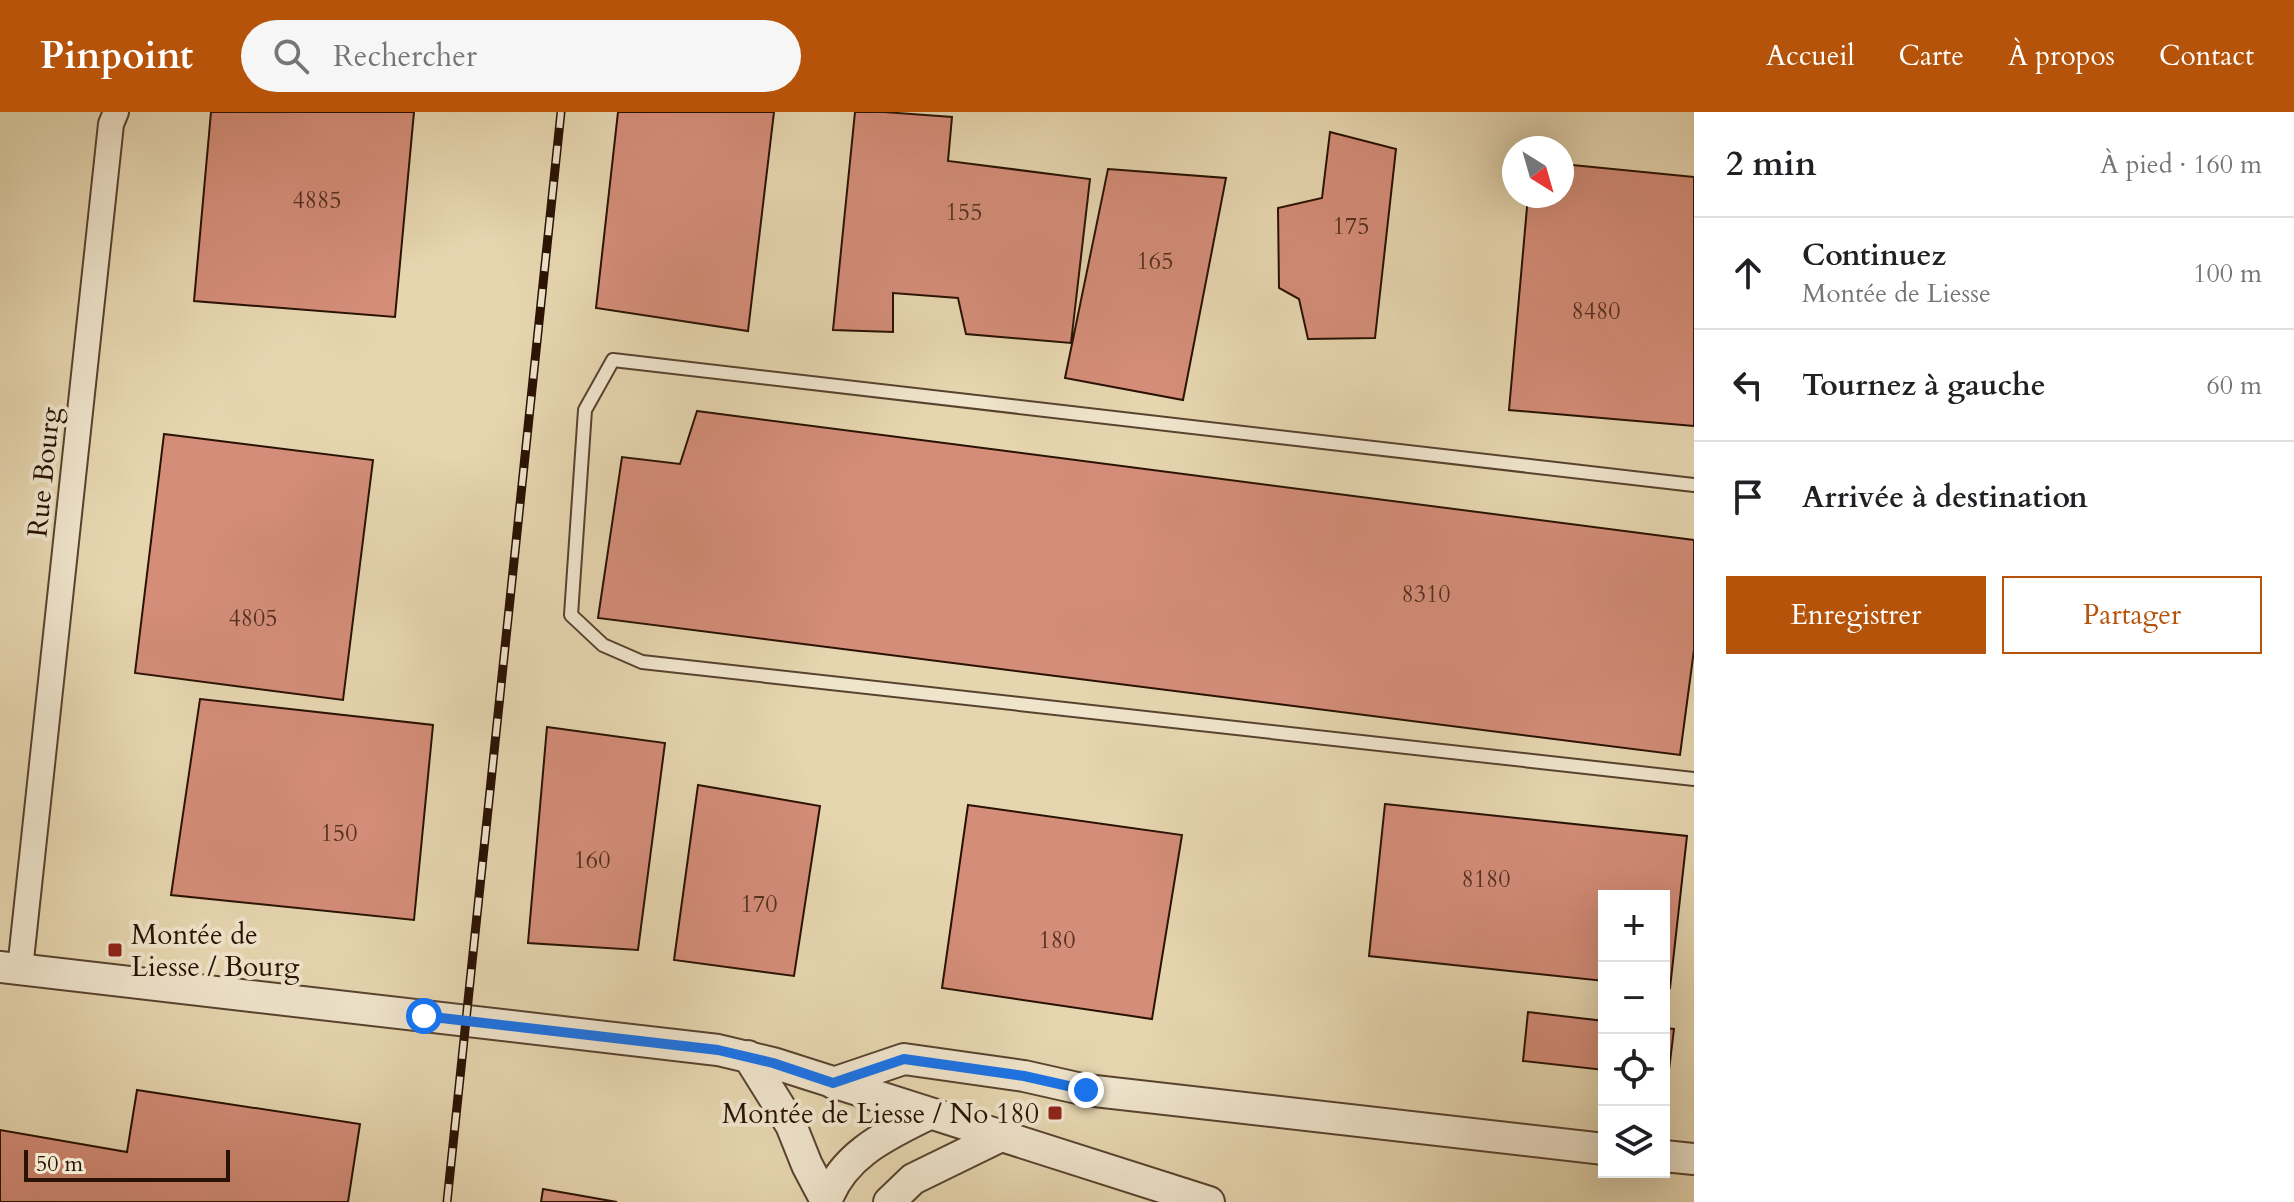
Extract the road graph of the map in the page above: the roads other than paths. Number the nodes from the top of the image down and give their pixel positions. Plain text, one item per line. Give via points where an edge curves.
1 (112, 116) edge
2 (1694, 485) edge
3 (1694, 779) edge
4 (10, 968) edge
5 (748, 1056) junction
6 (833, 1083) junction
7 (929, 1114) junction
8 (999, 1137) junction
9 (1598, 1148) edge
10 (1670, 1157) edge
11 (1694, 1159) edge
12 (826, 1202) edge
13 (889, 1202) edge
14 (1209, 1202) edge

1 - 4 street, Rue Bourg
2 - 3 lane via 613,360 585,410 571,615 603,645 642,662
4 - 5 street via 692,1045
5 - 6 street
5 - 12 street via 791,1125
6 - 7 street
6 - 9 street via 904,1059 1086,1090
7 - 8 street
7 - 12 street via 856,1156
8 - 13 street via 913,1179
8 - 14 street
10 - 11 street

